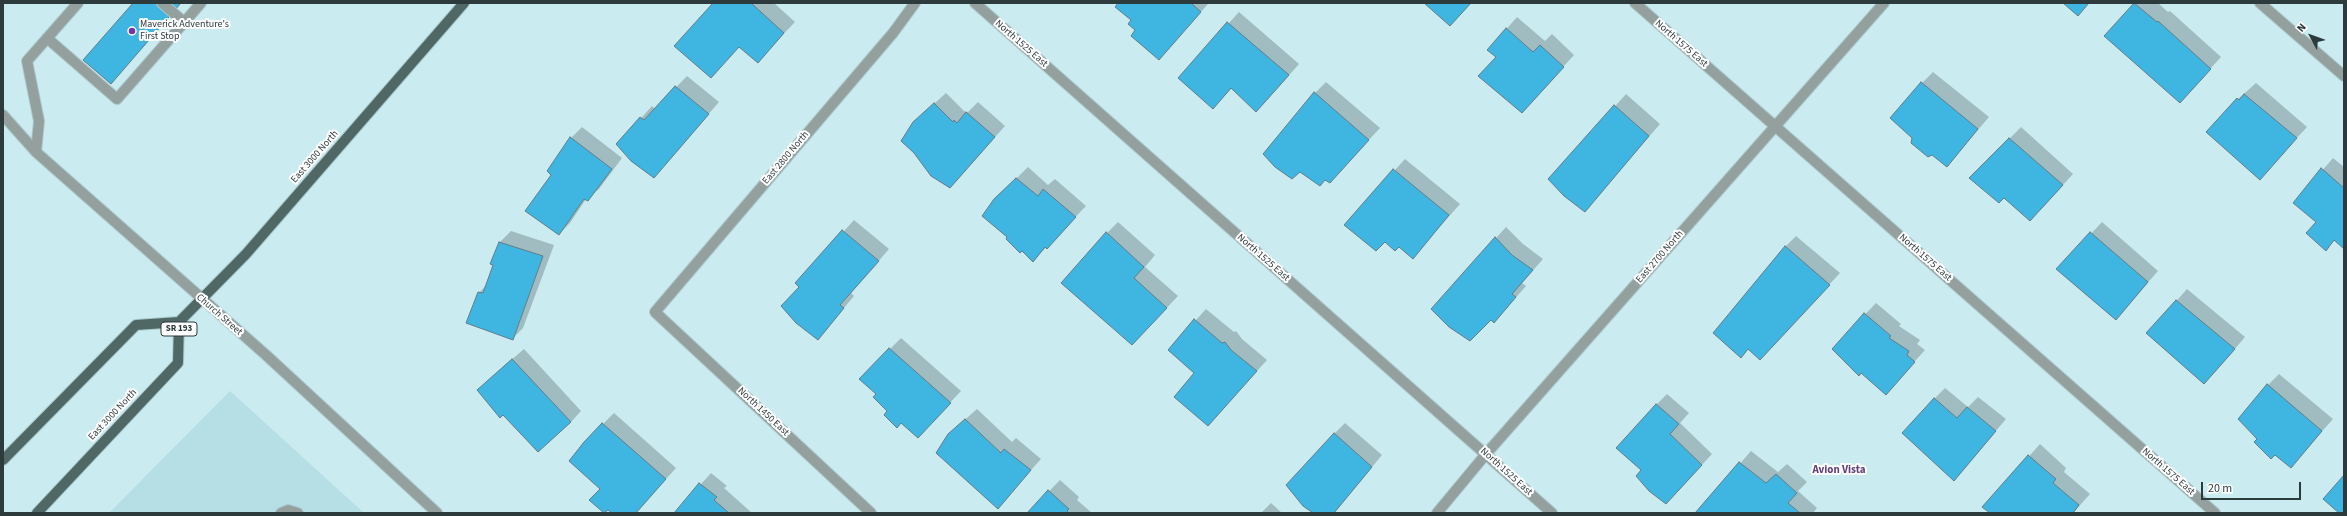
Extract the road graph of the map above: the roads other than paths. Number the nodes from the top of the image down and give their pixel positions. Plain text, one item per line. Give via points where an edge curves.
1 (78, 3) edge
2 (162, 3) edge
3 (201, 3) edge
4 (464, 3) edge
5 (914, 3) edge
6 (975, 3) edge
7 (1634, 3) edge
8 (1884, 3) edge
9 (2260, 3) edge
10 (184, 22) junction
11 (47, 38) junction
12 (2344, 76) edge
13 (3, 115) edge
14 (1776, 127) junction
15 (36, 152) junction
16 (202, 300) junction
17 (655, 312) joint
18 (179, 322) junction
19 (1486, 454) junction
20 (3, 460) edge
21 (38, 513) edge
22 (281, 513) edge
23 (298, 513) edge
24 (437, 513) edge
25 (871, 513) edge
26 (1438, 513) edge
27 (1552, 513) edge
28 (2214, 513) edge

1 - 11 street
2 - 10 street
3 - 10 street
4 - 16 main road, East 3000 North / SR 193 via 246,254
5 - 17 street, East 2800 North via 893,33
6 - 19 street, North 1525 East
7 - 14 street, North 1575 East
8 - 14 street, East 2700 North
9 - 12 street
10 - 11 street via 117,99
11 - 15 street via 27,61 39,121
13 - 15 street, Church Street
14 - 19 street, East 2700 North
14 - 28 street, North 1575 East
15 - 16 street, Church Street
16 - 18 main road, East 3000 North / SR 193
16 - 24 street, Church Street via 266,355
17 - 25 street, North 1450 East
18 - 20 main road, SR 193 via 136,325
18 - 21 main road, East 3000 North / SR 193 via 178,363
19 - 26 street, East 2700 North
19 - 27 street, North 1525 East
22 - 23 street via 288,510

